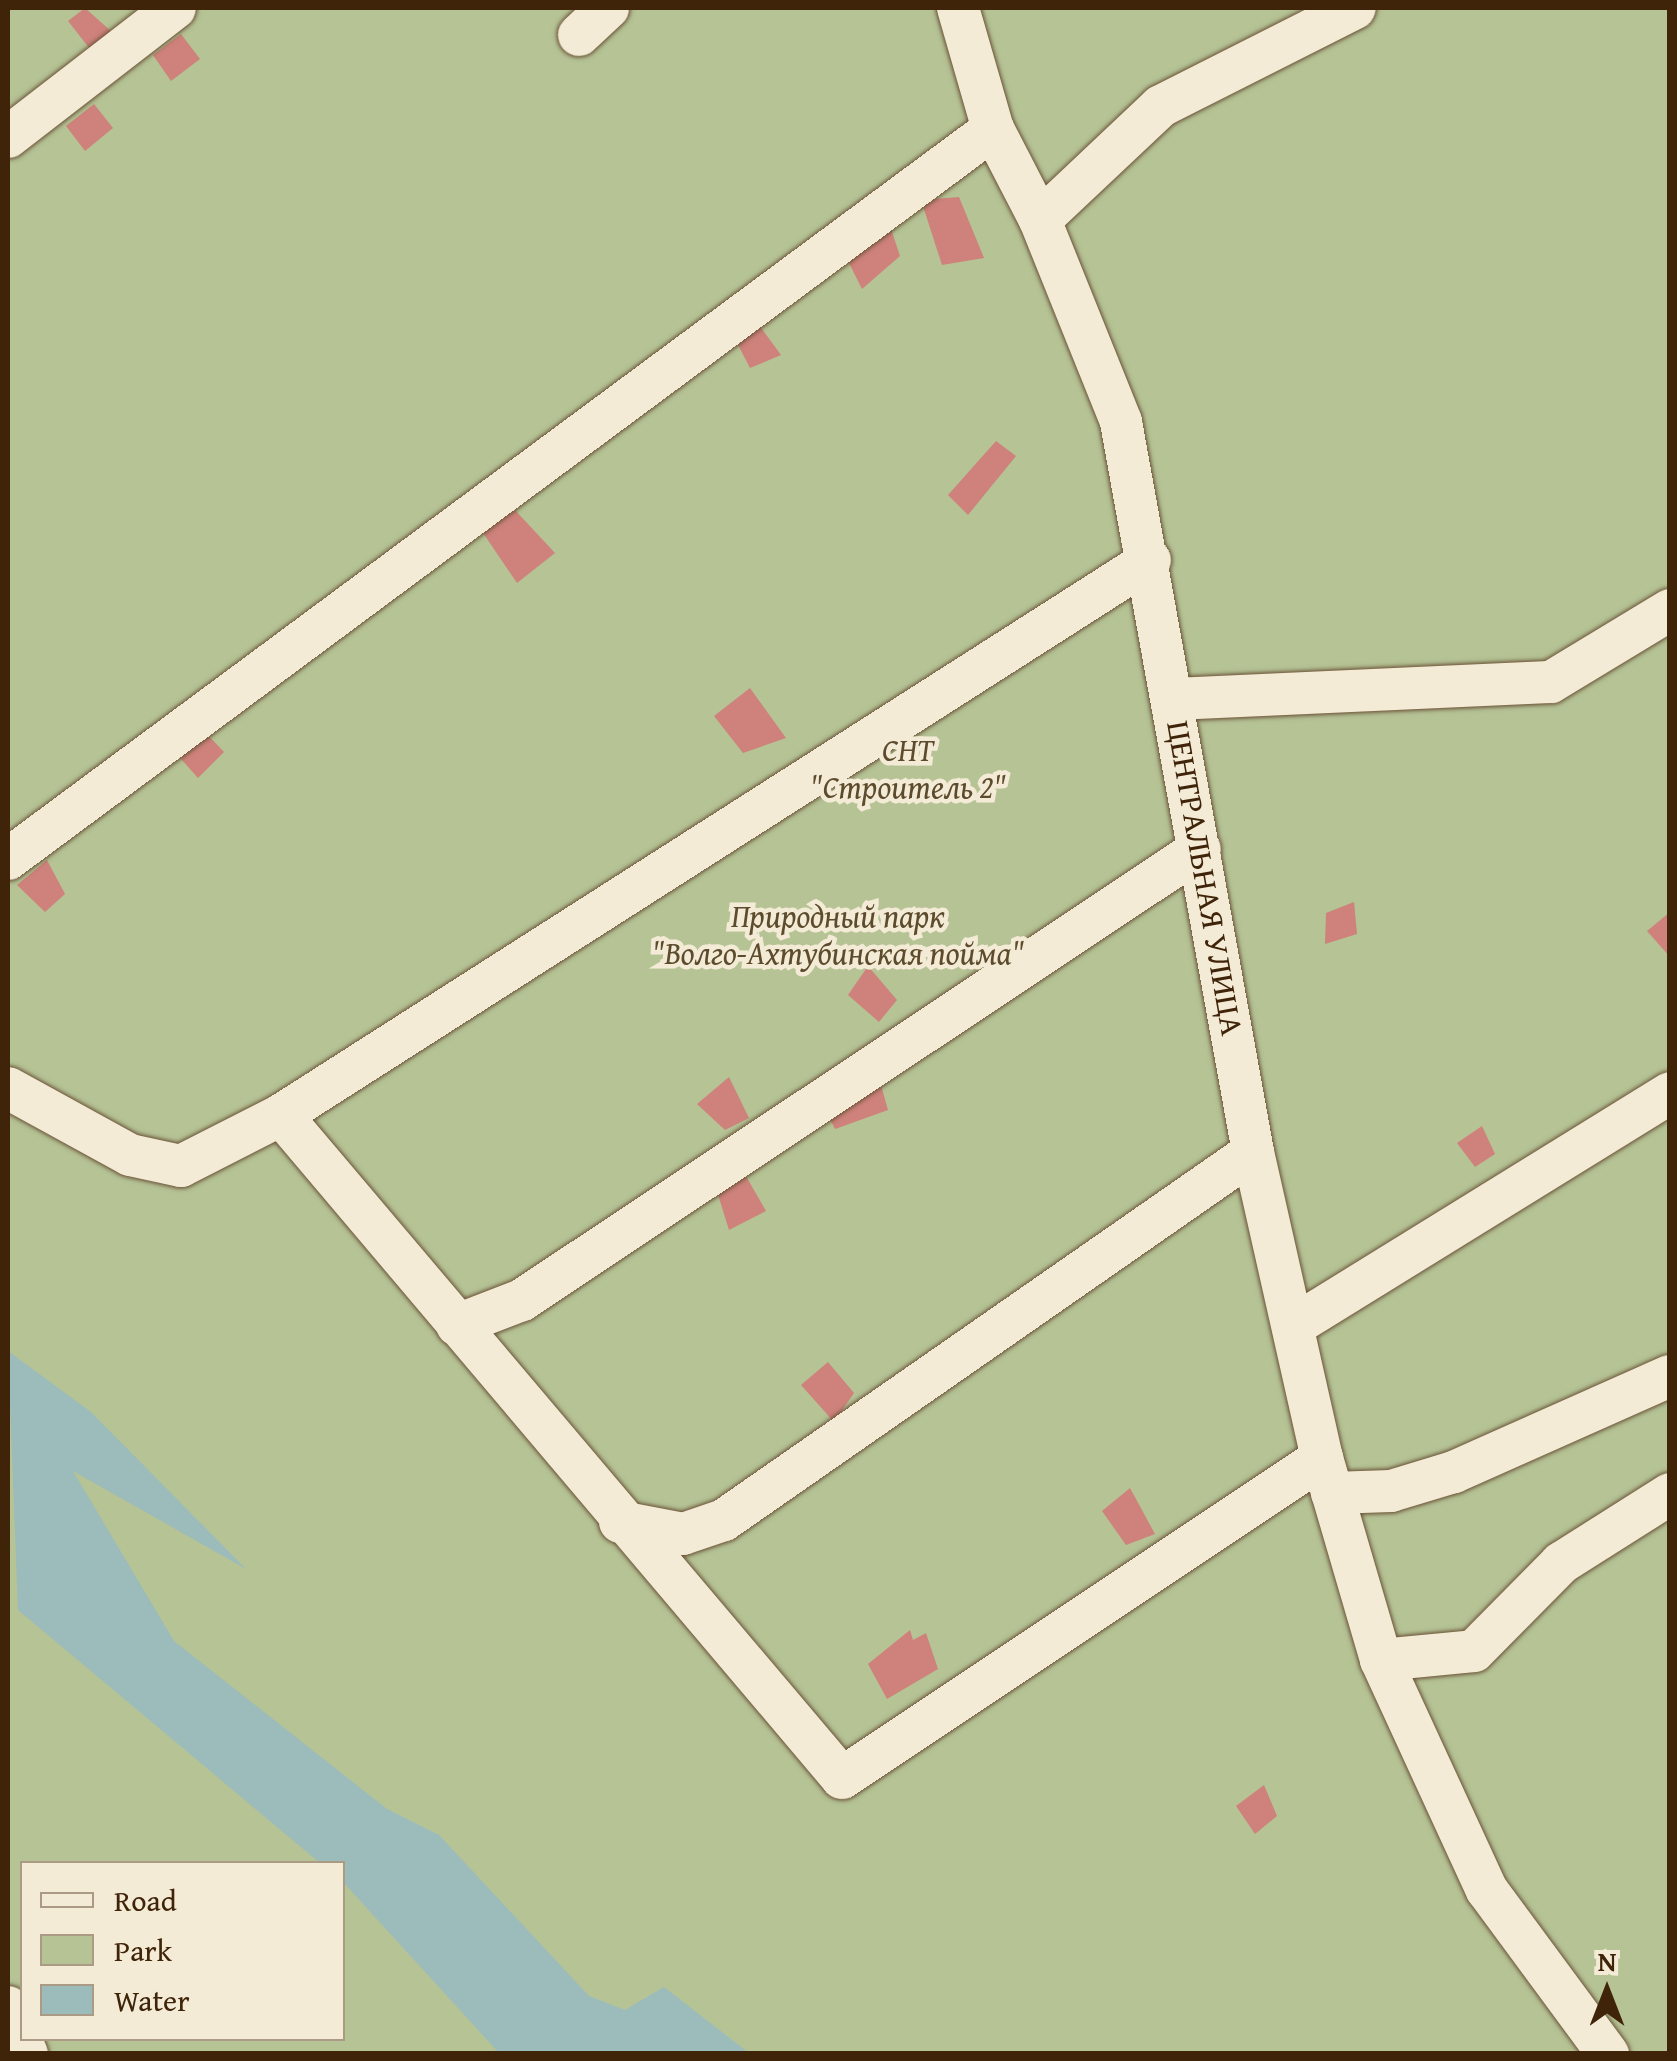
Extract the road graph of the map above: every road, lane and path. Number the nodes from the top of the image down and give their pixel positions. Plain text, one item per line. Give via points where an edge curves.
1 (175, 8) edge
2 (1354, 8) edge
3 (973, 17) edge
4 (993, 129) junction
5 (8, 137) edge
6 (1040, 220) junction
7 (1150, 560) junction
8 (1670, 610) edge
9 (1174, 699) junction
10 (1200, 849) junction
11 (8, 858) edge
12 (8, 1088) edge
13 (1670, 1093) edge
14 (280, 1115) junction
15 (1253, 1152) junction
16 (457, 1325) junction
17 (1293, 1326) junction
18 (1670, 1376) edge
19 (1327, 1475) junction
20 (1670, 1494) edge
21 (620, 1522) junction
22 (1381, 1660) junction
23 (8, 2007) edge
24 (20, 2038) edge
25 (1608, 2054) edge

1 - 5 street
2 - 6 street via 1161,106
3 - 4 street, ЦЕНТРАЛЬНАЯ УЛИЦА
4 - 6 street, ЦЕНТРАЛЬНАЯ УЛИЦА
4 - 11 street
6 - 7 street, ЦЕНТРАЛЬНАЯ УЛИЦА via 1121,422
7 - 9 street, ЦЕНТРАЛЬНАЯ УЛИЦА
7 - 14 street
8 - 9 street via 1551,682
9 - 10 street, ЦЕНТРАЛЬНАЯ УЛИЦА
10 - 15 street, ЦЕНТРАЛЬНАЯ УЛИЦА
10 - 16 street via 522,1300
12 - 14 street via 130,1154 180,1166
13 - 17 street
14 - 16 street
15 - 17 street, ЦЕНТРАЛЬНАЯ УЛИЦА
15 - 21 street via 724,1520 683,1534
16 - 21 street
17 - 19 street, ЦЕНТРАЛЬНАЯ УЛИЦА
18 - 19 street via 1454,1472 1391,1491
19 - 21 street via 842,1778
19 - 22 street, ЦЕНТРАЛЬНАЯ УЛИЦА
20 - 22 street via 1562,1564 1474,1652
22 - 25 street, ЦЕНТРАЛЬНАЯ УЛИЦА via 1421,1760 1487,1890
23 - 24 street

